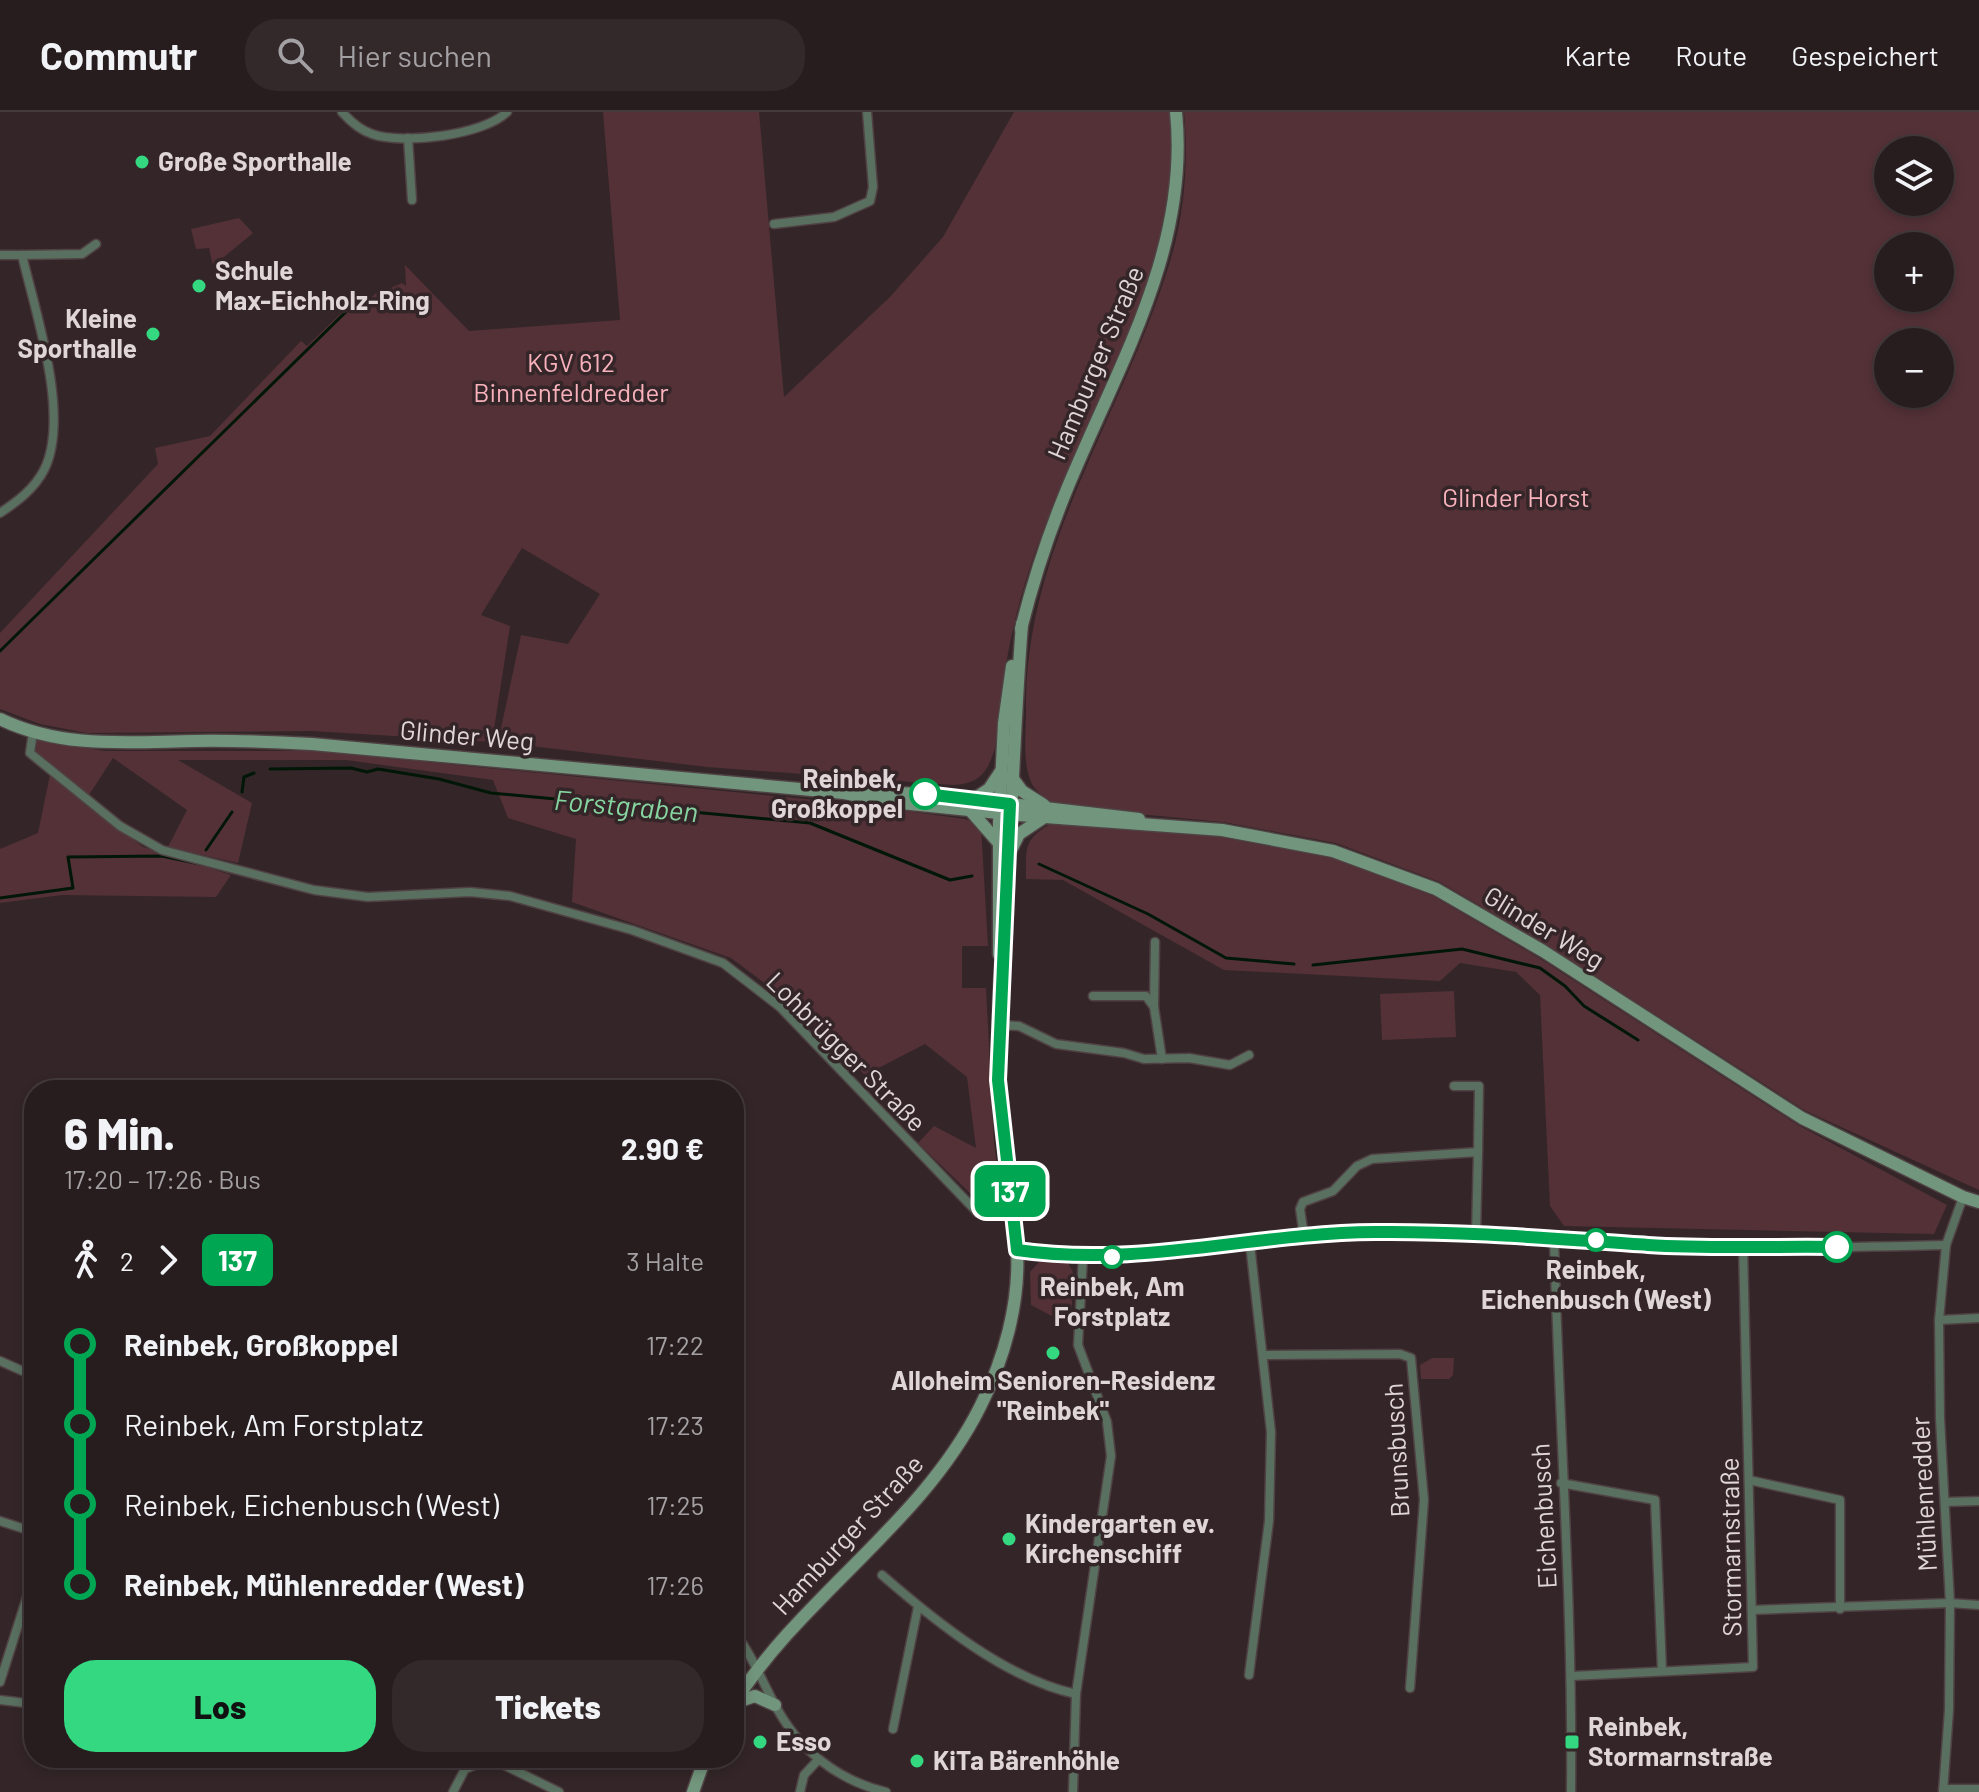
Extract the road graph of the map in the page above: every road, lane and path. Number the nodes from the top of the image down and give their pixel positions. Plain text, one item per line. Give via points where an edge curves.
1 (342, 112) edge
2 (507, 112) edge
3 (867, 112) edge
4 (1176, 112) edge
5 (408, 138) junction
6 (410, 169) junction
7 (420, 184) dead end
8 (412, 200) dead end
9 (774, 224) dead end
10 (96, 244) dead end
11 (0, 255) edge
12 (22, 255) junction
13 (0, 513) edge
14 (0, 719) edge
15 (33, 732) junction
16 (1006, 773) junction
17 (971, 804) junction
18 (1005, 808) junction
19 (1046, 813) junction
20 (998, 842) junction
21 (1007, 860) junction
22 (1155, 942) dead end
23 (1001, 966) junction
24 (1093, 996) dead end
25 (1154, 1007) junction
26 (1000, 1025) junction
27 (1249, 1055) dead end
28 (1162, 1059) junction
29 (1454, 1086) dead end
30 (1478, 1152) junction
31 (1963, 1197) junction
32 (1979, 1202) edge
33 (1013, 1210) junction
34 (1476, 1235) junction
35 (1304, 1236) junction
36 (1554, 1238) junction
37 (1250, 1244) junction
38 (1743, 1245) junction
39 (1946, 1245) junction
40 (1017, 1250) junction
41 (1083, 1257) junction
42 (1979, 1318) edge
43 (1939, 1320) junction
44 (1263, 1355) junction
45 (0, 1361) edge
46 (24, 1372) edge
47 (1749, 1480) junction
48 (1561, 1483) junction
49 (1979, 1501) edge
50 (1945, 1502) junction
51 (0, 1521) edge
52 (24, 1529) edge
53 (882, 1575) dead end
54 (1950, 1603) junction
55 (1979, 1605) edge
56 (24, 1606) edge
57 (918, 1607) junction
58 (1840, 1609) junction
59 (1752, 1610) junction
60 (744, 1648) edge
61 (756, 1668) junction
62 (1662, 1670) junction
63 (1249, 1675) dead end
64 (1572, 1676) junction
65 (0, 1682) edge
66 (744, 1687) edge
67 (1410, 1688) dead end
68 (1076, 1694) junction
69 (0, 1700) edge
70 (744, 1700) edge
71 (24, 1703) edge
72 (775, 1705) junction
73 (893, 1729) dead end
74 (818, 1760) junction
75 (468, 1768) edge
76 (513, 1768) edge
77 (701, 1768) edge
78 (533, 1779) junction
79 (1979, 1789) edge
80 (1943, 1790) edge
81 (453, 1792) edge
82 (530, 1792) edge
83 (559, 1792) edge
84 (693, 1792) edge
85 (800, 1792) edge
86 (886, 1792) edge
87 (1073, 1792) edge
88 (1571, 1792) edge

1 - 5 street via 374,135
2 - 5 street via 480,129
3 - 9 street via 870,201 834,217
4 - 16 main road, Hamburger Straße via 1176,191 1161,264 1050,530 1008,685
5 - 6 street
6 - 7 street
6 - 8 street
10 - 12 street via 75,256
11 - 12 street
12 - 13 street via 47,369 53,440 38,479
14 - 15 main road, Glinder Weg
15 - 17 main road, Glinder Weg via 85,742 312,744 844,793 891,791
15 - 33 street, Lohbrügger Straße via 30,753 120,826 162,850 314,890 368,897 470,892 510,896 632,930 723,963 780,1007 978,1213
16 - 17 main road
16 - 18 main road, Hamburger Straße
16 - 19 main road
17 - 18 main road, Glinder Weg
17 - 20 main road
18 - 19 main road, Glinder Weg
18 - 20 main road, Hamburger Straße
18 - 21 main road, Hamburger Straße
19 - 21 main road via 1019,834
19 - 31 main road, Glinder Weg via 1222,830 1333,851 1436,889 1543,951 1802,1118
20 - 23 main road, Hamburger Straße via 996,936
21 - 23 main road, Hamburger Straße
22 - 25 street
23 - 26 main road, Hamburger Straße
24 - 25 street via 1146,996
25 - 28 street
26 - 28 street via 1019,1026 1056,1044
26 - 33 main road, Hamburger Straße via 999,1108
27 - 28 street via 1230,1065
29 - 30 street via 1479,1086
30 - 34 street
30 - 35 street via 1364,1162 1342,1185 1303,1202
31 - 32 main road, Glinder Weg
31 - 39 street, Mühlenredder
33 - 40 main road, Hamburger Straße
34 - 35 street
34 - 36 street
35 - 37 street
36 - 38 street
36 - 48 street, Eichenbusch
37 - 41 street
37 - 44 street
38 - 39 street
38 - 47 street, Stormarnstraße
39 - 43 street, Mühlenredder
40 - 41 street
40 - 61 main road, Hamburger Straße via 1015,1295 1001,1354 966,1432 862,1559
41 - 68 street via 1077,1337 1107,1422 1111,1456
42 - 43 street
43 - 50 street, Mühlenredder
44 - 63 street via 1271,1432 1269,1521
44 - 67 street, Brunsbusch via 1411,1358 1424,1500
45 - 46 street
47 - 58 street via 1840,1500
47 - 59 street, Stormarnstraße
48 - 62 street via 1655,1500
48 - 64 street, Eichenbusch
49 - 50 street
50 - 54 street, Mühlenredder
51 - 52 street
53 - 57 street
54 - 55 street
54 - 58 street
54 - 80 street, Mühlenredder
56 - 65 street
57 - 68 street via 947,1632
57 - 73 street
58 - 59 street
59 - 62 street, Stormarnstraße via 1753,1667
60 - 61 street
61 - 66 main road, Hamburger Straße
61 - 72 street
62 - 64 street, Stormarnstraße
64 - 88 street, Eichenbusch
68 - 87 street
69 - 71 street
70 - 72 main road via 755,1696
72 - 74 street
74 - 85 street via 804,1775
74 - 86 street via 850,1780
75 - 81 street
76 - 78 street
77 - 84 main road
78 - 82 street
78 - 83 street
79 - 80 street

